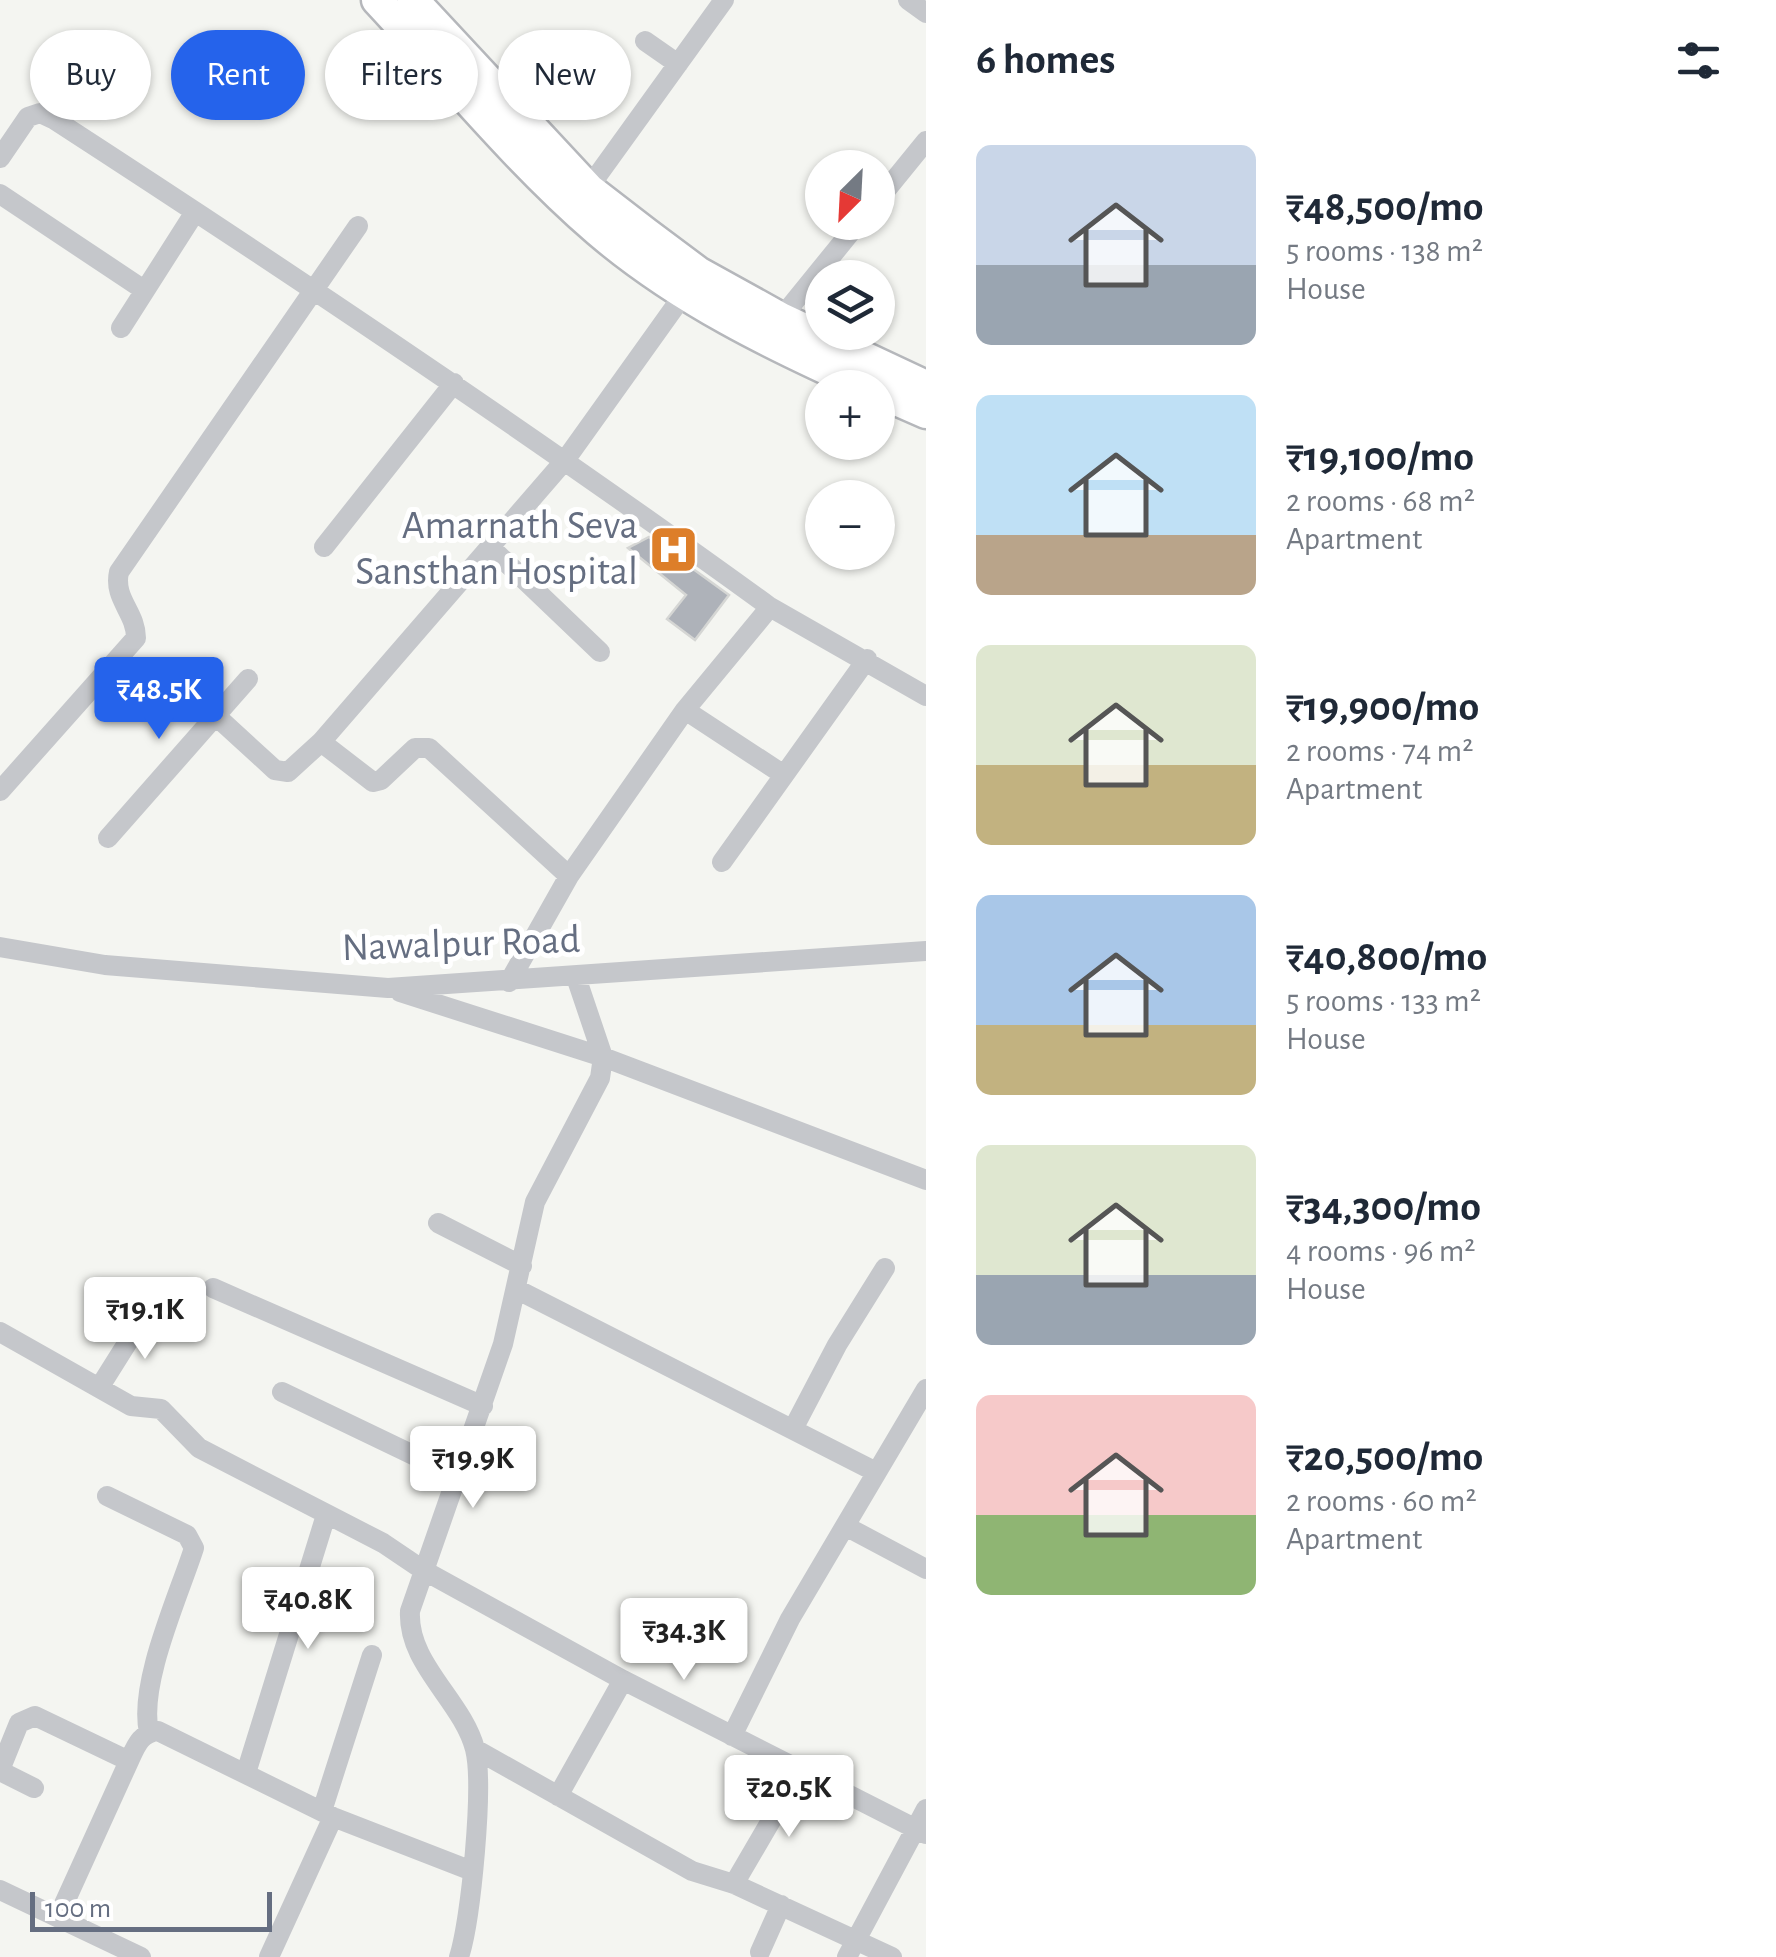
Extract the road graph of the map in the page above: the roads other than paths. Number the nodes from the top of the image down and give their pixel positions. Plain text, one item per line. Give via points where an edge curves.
1 (377, 0) edge
2 (413, 0) edge
3 (724, 0) edge
4 (908, 0) edge
5 (926, 13) edge
6 (645, 41) dead end
7 (678, 64) junction
8 (926, 141) edge
9 (0, 158) edge
10 (895, 179) edge
11 (0, 194) edge
12 (581, 198) junction
13 (195, 212) junction
14 (358, 226) dead end
15 (844, 240) edge
16 (316, 288) junction
17 (144, 290) junction
18 (684, 294) junction
19 (781, 318) junction
20 (121, 328) dead end
21 (828, 370) edge
22 (454, 383) junction
23 (925, 391) edge
24 (895, 392) edge
25 (566, 458) junction
26 (324, 547) dead end
27 (490, 547) junction
28 (770, 607) junction
29 (600, 652) dead end
30 (867, 660) junction
31 (248, 679) dead end
32 (926, 696) edge
33 (685, 710) junction
34 (216, 716) junction
35 (321, 742) junction
36 (784, 775) junction
37 (0, 791) edge
38 (108, 838) dead end
39 (722, 862) dead end
40 (569, 876) junction
41 (0, 947) edge
42 (926, 951) edge
43 (576, 977) junction
44 (508, 982) junction
45 (388, 988) junction
46 (603, 1057) junction
47 (926, 1180) edge
48 (438, 1223) dead end
49 (522, 1266) junction
50 (885, 1268) dead end
51 (213, 1288) dead end
52 (518, 1290) junction
53 (148, 1310) dead end
54 (0, 1332) edge
55 (100, 1388) junction
56 (926, 1388) edge
57 (282, 1392) dead end
58 (482, 1406) junction
59 (793, 1428) junction
60 (876, 1472) junction
61 (455, 1486) junction
62 (106, 1496) dead end
63 (326, 1514) junction
64 (847, 1527) junction
65 (926, 1568) edge
66 (422, 1570) junction
67 (372, 1655) dead end
68 (623, 1680) junction
69 (149, 1732) junction
70 (732, 1736) junction
71 (475, 1749) junction
72 (129, 1761) junction
73 (0, 1770) edge
74 (800, 1771) junction
75 (246, 1774) junction
76 (34, 1788) dead end
77 (558, 1796) junction
78 (328, 1814) junction
79 (922, 1824) edge
80 (472, 1871) junction
81 (734, 1884) junction
82 (2, 1897) edge
83 (781, 1905) junction
84 (59, 1915) junction
85 (852, 1948) edge
86 (760, 1952) dead end
87 (141, 1957) edge
88 (269, 1957) edge
89 (459, 1957) edge
90 (892, 1957) edge

1 - 12 highway
2 - 12 highway
3 - 7 street
4 - 5 street
6 - 7 street
7 - 12 street
8 - 10 street
9 - 13 street via 28,116 40,113
11 - 17 street
12 - 18 highway
12 - 19 highway
13 - 16 street
13 - 17 street
14 - 16 street
15 - 19 street
16 - 22 street
16 - 37 street via 119,572 118,596 136,624 136,638
17 - 20 street
18 - 21 highway
18 - 25 street
19 - 23 highway
22 - 25 street
22 - 26 street
23 - 24 highway
25 - 27 street
25 - 28 street
27 - 29 street
27 - 35 street
28 - 30 street
28 - 33 street
30 - 32 street
30 - 36 street
31 - 34 street
33 - 36 street
33 - 40 street
34 - 35 street via 282,773
34 - 38 street
35 - 40 street via 373,782 415,748 429,748
36 - 39 street
40 - 44 street
41 - 45 street, Nawalpur Road via 105,965
42 - 43 street, Nawalpur Road
43 - 44 street, Nawalpur Road
43 - 46 street
44 - 45 street, Nawalpur Road
45 - 46 street
46 - 47 street
46 - 49 street via 594,1095 536,1202
48 - 49 street
49 - 52 street
50 - 59 street
51 - 58 street
52 - 58 street
52 - 59 street
53 - 55 street
54 - 55 street
55 - 63 street via 131,1406 161,1409 198,1448
56 - 60 street
57 - 61 street via 432,1464
58 - 61 street
59 - 60 street
60 - 64 street
61 - 66 street
62 - 69 street via 188,1534 194,1548 156,1669 146,1712
63 - 66 street
63 - 75 street
64 - 65 street
64 - 70 street via 790,1619
66 - 68 street
66 - 71 street via 410,1611 412,1639
67 - 78 street
68 - 70 street
68 - 77 street
69 - 72 street
69 - 75 street
70 - 74 street
71 - 77 street
71 - 80 street
72 - 73 street via 35,1716 19,1724
72 - 84 street
73 - 76 street
74 - 79 street
74 - 81 street
75 - 78 street
77 - 81 street via 692,1871
78 - 80 street
78 - 88 street
79 - 85 street
80 - 89 street via 468,1931
81 - 83 street
82 - 84 street
83 - 85 street
83 - 86 street
84 - 87 street
85 - 90 street

